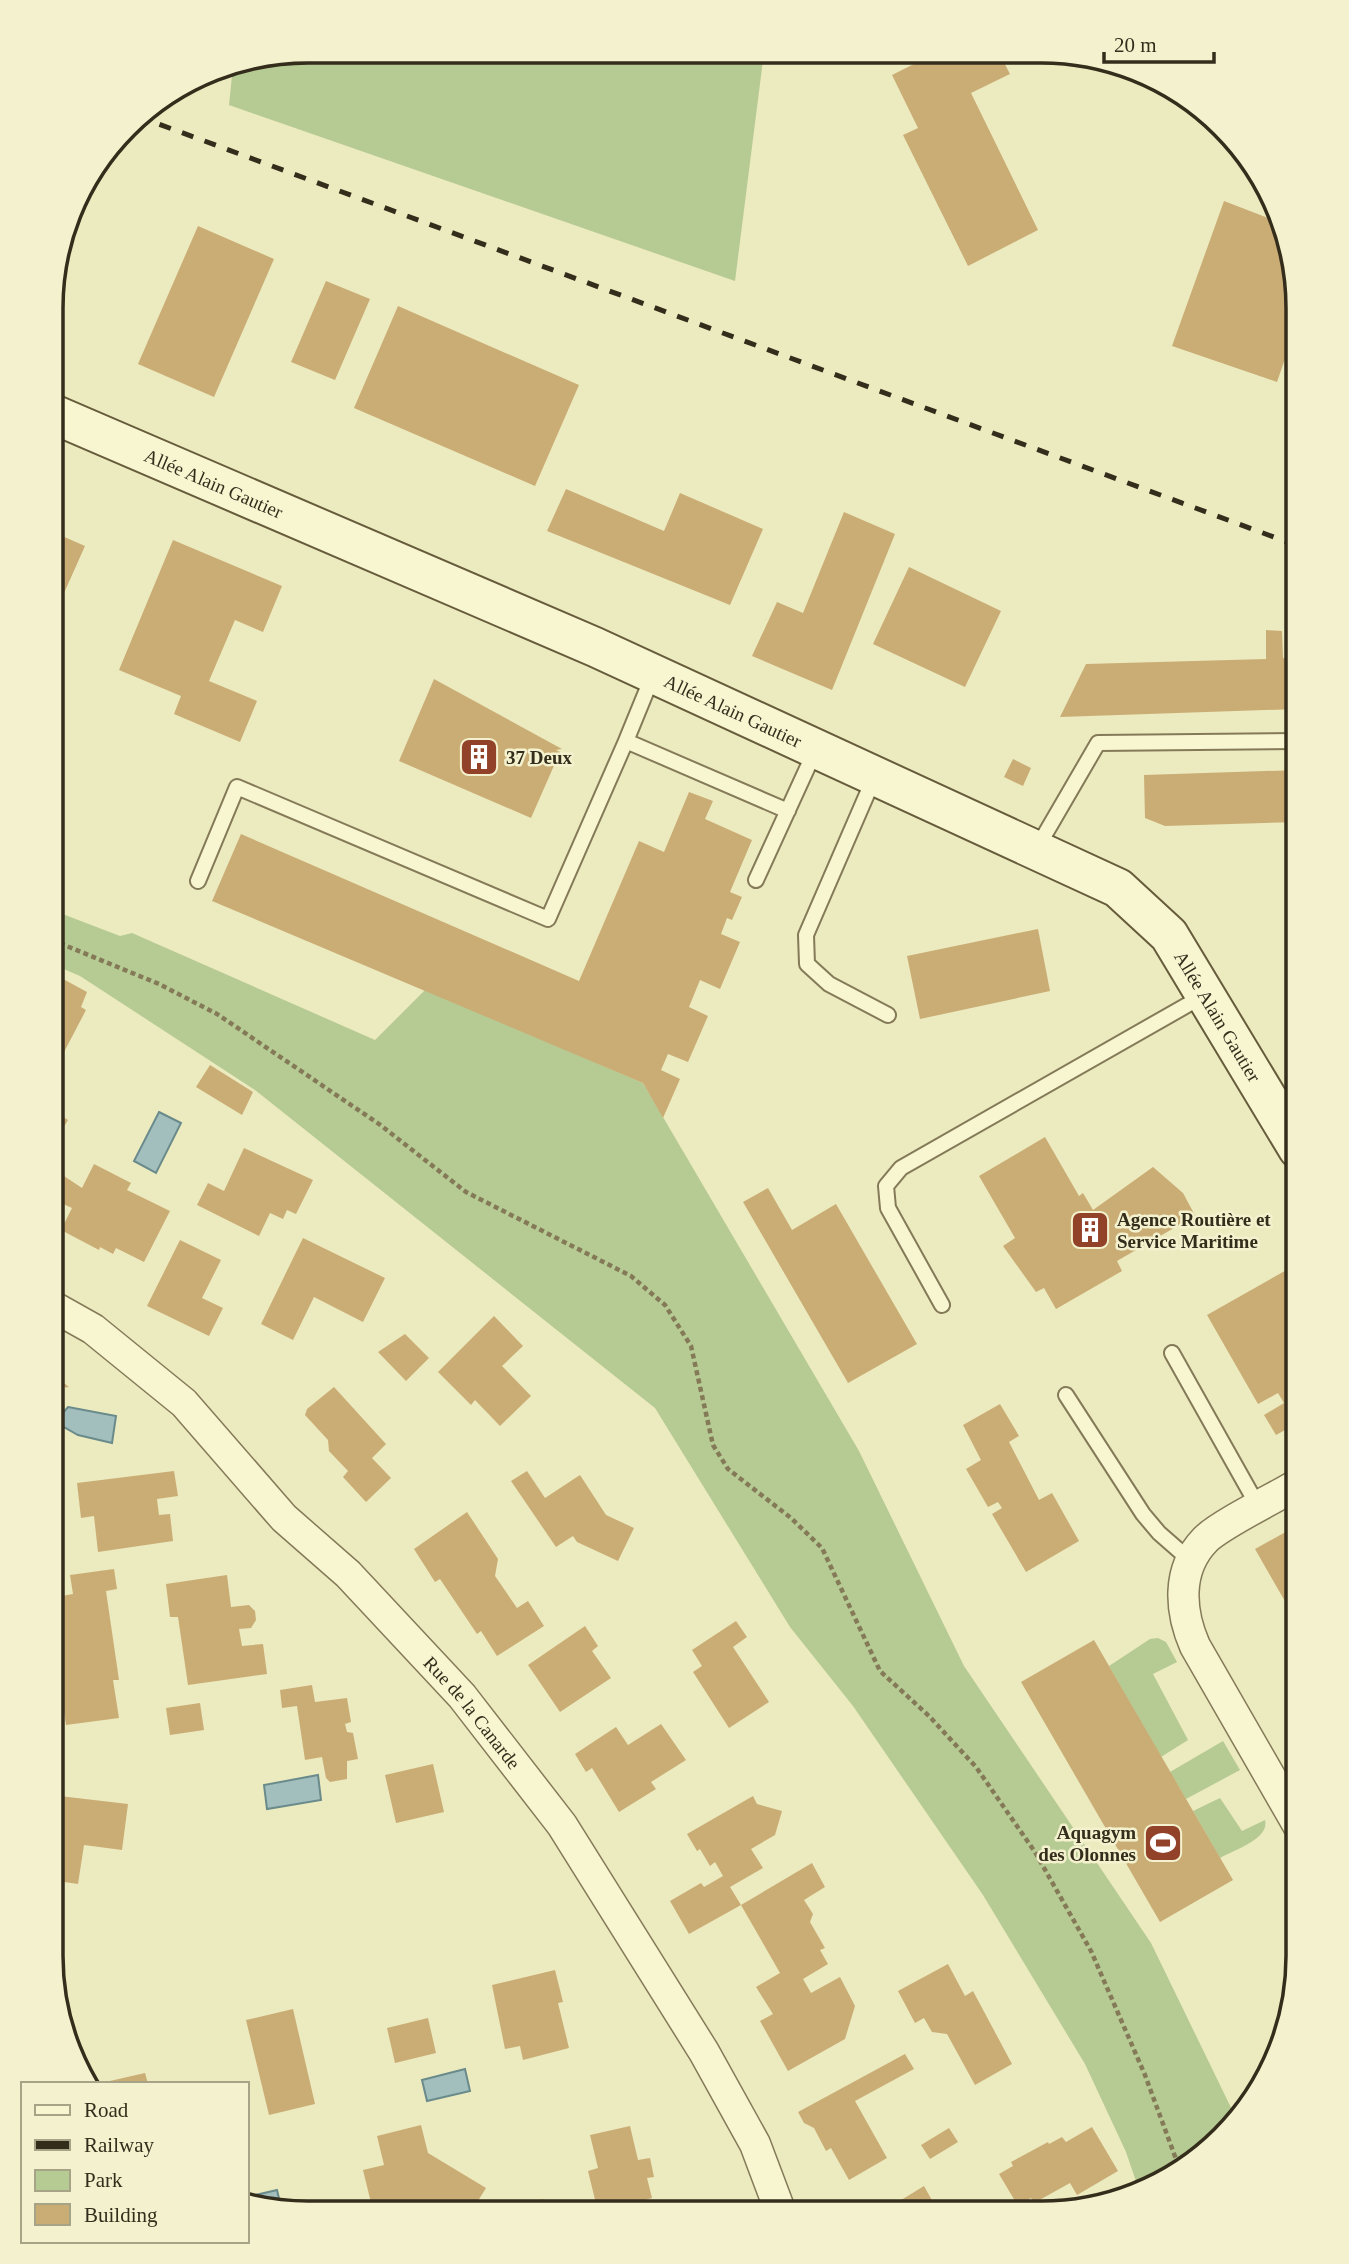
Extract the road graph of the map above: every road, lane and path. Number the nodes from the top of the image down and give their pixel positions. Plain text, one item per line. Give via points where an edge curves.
1 (63, 418) edge
2 (653, 675) junction
3 (1286, 740) edge
4 (626, 741) junction
5 (816, 750) junction
6 (875, 777) junction
7 (788, 811) junction
8 (1036, 849) junction
9 (756, 880) dead end
10 (198, 881) dead end
11 (63, 945) edge
12 (1207, 994) junction
13 (888, 1015) dead end
14 (1286, 1128) edge
15 (942, 1305) dead end
16 (63, 1312) edge
17 (1172, 1353) dead end
18 (1066, 1395) dead end
19 (1285, 1492) edge
20 (1259, 1508) junction
21 (1191, 1561) junction
22 (1285, 1803) edge
23 (1176, 2160) edge
24 (776, 2201) edge

1 - 2 street, Allée Alain Gautier
2 - 4 lane
2 - 5 street, Allée Alain Gautier
3 - 8 lane via 1098,743
4 - 7 lane
4 - 10 lane via 548,919 237,787
5 - 6 street, Allée Alain Gautier
5 - 7 lane
6 - 8 street, Allée Alain Gautier
6 - 13 lane via 806,934 807,964 829,984
7 - 9 lane
8 - 12 street, Allée Alain Gautier via 1118,888 1169,935
11 - 23 path via 217,1014 379,1124 466,1192 631,1276 665,1305 691,1346 713,1445 728,1469 822,1548 880,1671 976,1768 1035,1852 1091,1951
12 - 14 street, Allée Alain Gautier
12 - 15 lane via 901,1168 886,1186 888,1208
16 - 24 street, Rue de la Canarde via 93,1329 184,1403 284,1518 348,1574 461,1696 562,1825 697,2040 755,2144
17 - 20 lane
18 - 21 lane via 1143,1514
19 - 20 street
20 - 21 street via 1205,1539
21 - 22 street via 1181,1598 1185,1624

